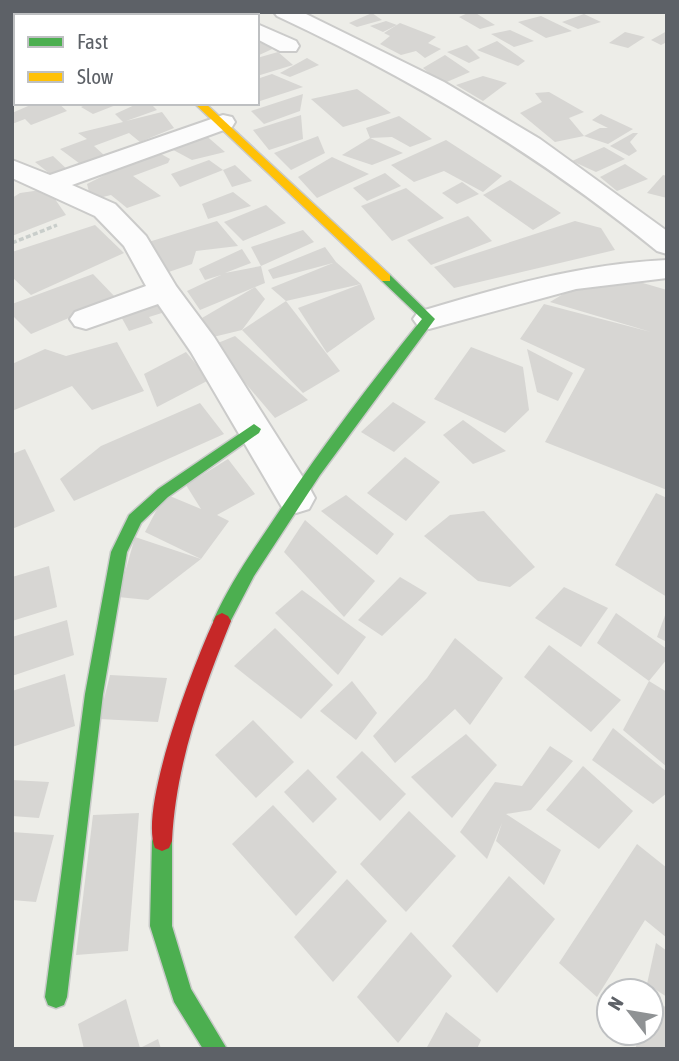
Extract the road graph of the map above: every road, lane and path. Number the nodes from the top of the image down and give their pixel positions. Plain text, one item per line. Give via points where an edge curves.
1 (283, 13) edge
2 (259, 22) edge
3 (259, 31) edge
4 (288, 46) dead end
5 (201, 105) edge
6 (223, 122) junction
7 (12, 168) edge
8 (55, 182) junction
9 (667, 245) edge
10 (667, 269) edge
11 (164, 291) junction
12 (86, 319) dead end
13 (429, 319) junction
14 (254, 429) junction
15 (296, 498) junction
16 (56, 997) dead end
17 (216, 1049) edge

1 - 2 street
1 - 9 street via 432,83 519,135
3 - 4 street
5 - 6 main road
6 - 8 street
6 - 13 main road
7 - 8 street
8 - 11 street via 105,210 136,242
10 - 13 street via 576,280
11 - 12 street
11 - 14 street
13 - 15 main road
14 - 15 street
14 - 16 main road via 163,493 135,519 119,552 94,694
15 - 17 main road via 232,597 200,674 176,748 162,830 161,926 182,993

